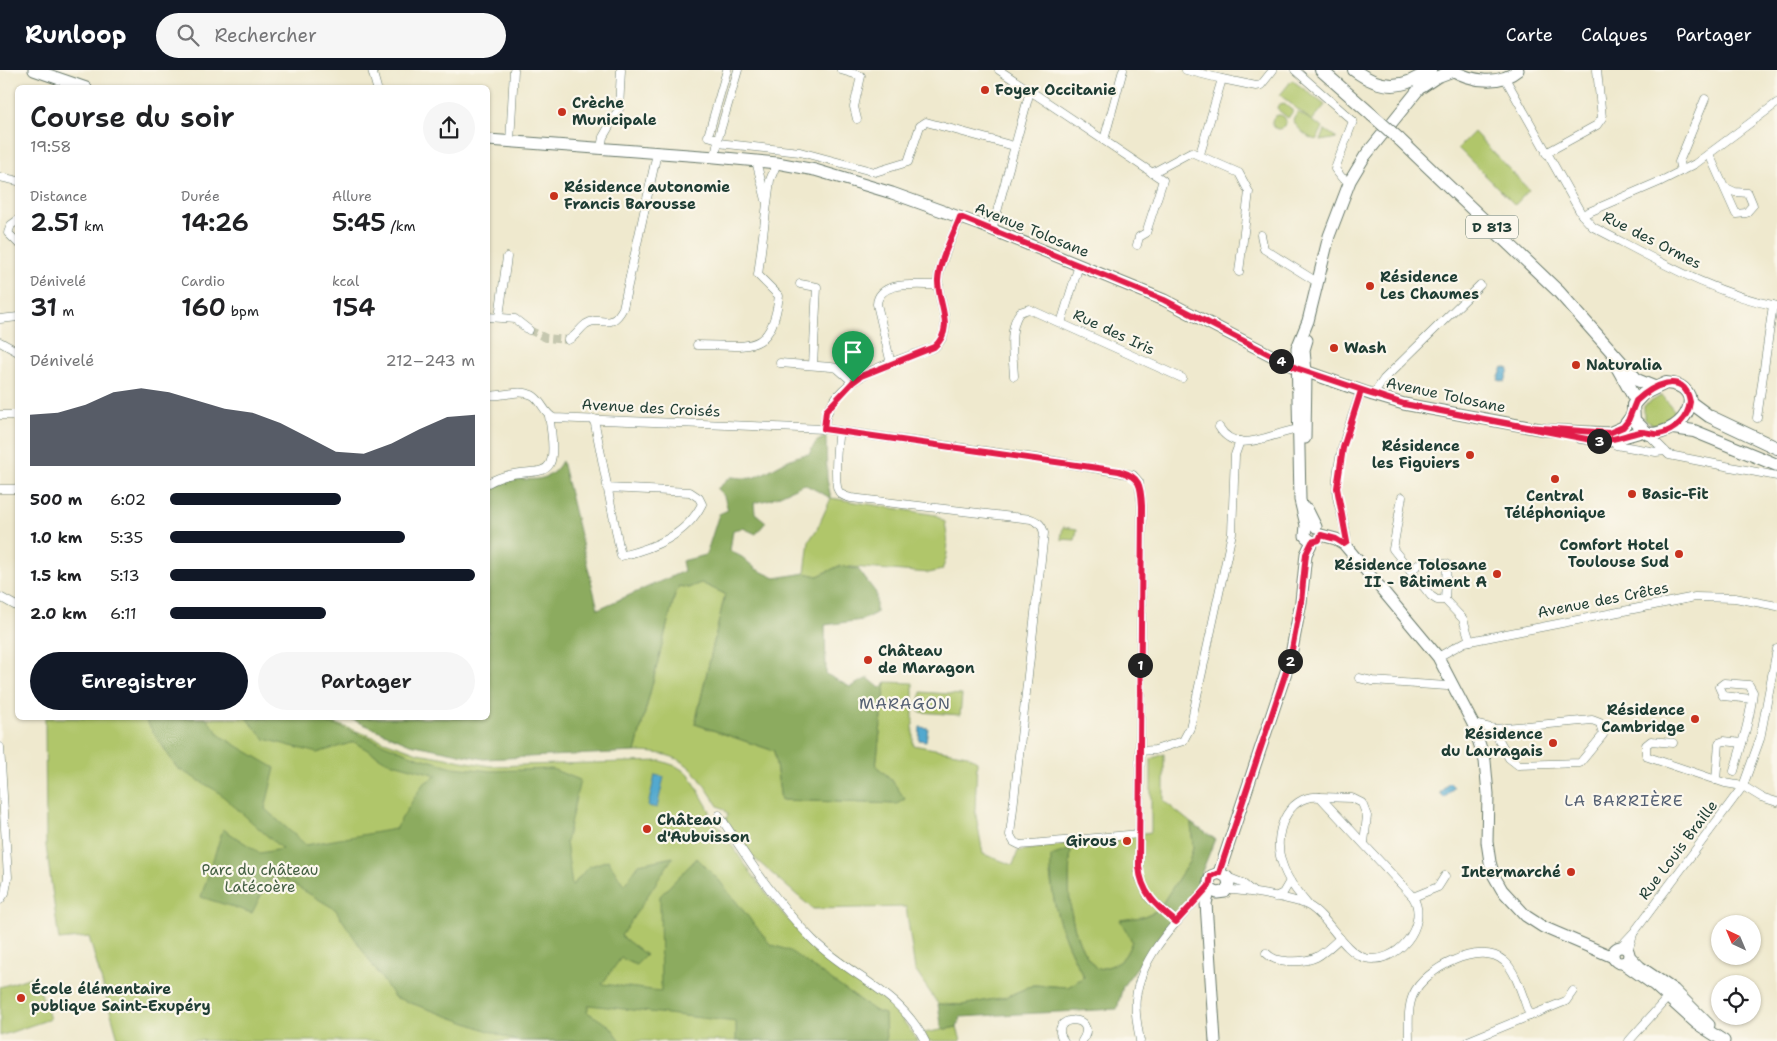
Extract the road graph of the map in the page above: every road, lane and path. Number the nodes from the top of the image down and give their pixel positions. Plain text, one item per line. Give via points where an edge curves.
1 (34, 70) edge
2 (372, 70) edge
3 (514, 70) edge
4 (621, 70) edge
5 (727, 70) edge
6 (738, 70) edge
7 (841, 70) edge
8 (999, 70) edge
9 (1122, 70) edge
10 (1186, 70) edge
11 (1272, 70) edge
12 (1295, 70) edge
13 (1322, 70) edge
14 (1354, 70) edge
15 (1430, 70) edge
16 (1452, 70) edge
17 (1518, 70) edge
18 (1597, 70) edge
19 (1210, 73) edge
20 (1505, 78) junction
21 (1222, 79) junction
22 (77, 85) edge
23 (376, 85) edge
24 (1418, 90) junction
25 (1030, 91) junction
26 (1705, 99) dead end
27 (1777, 103) edge
28 (857, 119) dead end
29 (490, 140) edge
30 (1104, 140) junction
31 (718, 141) junction
32 (510, 142) junction
33 (1014, 146) junction
34 (601, 148) junction
35 (657, 153) junction
36 (1546, 153) junction
37 (1200, 154) junction
38 (1709, 154) junction
39 (715, 156) junction
40 (756, 161) junction
41 (777, 163) junction
42 (1680, 171) junction
43 (1152, 173) junction
44 (0, 177) edge
45 (15, 180) edge
46 (1350, 181) junction
47 (1724, 186) dead end
48 (768, 208) junction
49 (1582, 215) junction
50 (960, 217) junction
51 (15, 222) edge
52 (992, 230) junction
53 (4, 233) edge
54 (1261, 235) dead end
55 (15, 241) edge
56 (1137, 245) dead end
57 (506, 257) dead end
58 (1078, 265) junction
59 (1239, 272) dead end
60 (1317, 282) junction
61 (800, 284) dead end
62 (939, 285) junction
63 (1480, 285) dead end
64 (1775, 305) edge
65 (15, 316) edge
66 (490, 316) edge
67 (499, 317) junction
68 (1583, 318) junction
69 (0, 319) edge
70 (1061, 323) junction
71 (529, 330) tunnel mouth
72 (568, 340) dead end
73 (0, 342) edge
74 (697, 345) dead end
75 (15, 350) edge
76 (780, 363) dead end
77 (891, 364) junction
78 (813, 365) junction
79 (1301, 370) junction
80 (1014, 376) dead end
81 (1182, 378) dead end
82 (853, 382) junction
83 (1654, 387) junction
84 (1361, 391) junction
85 (490, 395) edge
86 (1373, 395) junction
87 (1636, 401) junction
88 (1690, 402) junction
89 (0, 415) edge
90 (15, 415) edge
91 (1632, 415) junction
92 (550, 416) junction
93 (1757, 418) dead end
94 (594, 419) junction
95 (1219, 427) dead end
96 (824, 429) junction
97 (1301, 429) junction
98 (1670, 429) junction
99 (1545, 430) junction
100 (839, 431) junction
101 (1646, 432) junction
102 (1240, 441) junction
103 (1616, 445) dead end
104 (1777, 448) edge
105 (1665, 451) junction
106 (1674, 456) junction
107 (1777, 465) edge
108 (1777, 476) edge
109 (490, 483) edge
110 (607, 488) junction
111 (0, 489) edge
112 (15, 489) edge
113 (1402, 497) dead end
114 (1314, 533) junction
115 (1344, 544) junction
116 (1410, 571) junction
117 (0, 597) edge
118 (1445, 600) junction
119 (15, 605) edge
120 (1777, 606) edge
121 (1470, 641) junction
122 (1777, 648) edge
123 (1441, 655) junction
124 (1359, 678) dead end
125 (1452, 682) junction
126 (1752, 699) dead end
127 (1473, 724) junction
128 (1493, 729) junction
129 (1673, 743) dead end
130 (1742, 743) junction
131 (0, 747) edge
132 (1140, 751) junction
133 (1734, 771) dead end
134 (1716, 780) junction
135 (1743, 786) junction
136 (1320, 798) junction
137 (1777, 802) edge
138 (718, 815) dead end
139 (1139, 834) junction
140 (1364, 843) junction
141 (1223, 875) junction
142 (1445, 876) dead end
143 (1290, 881) junction
144 (1217, 890) junction
145 (1253, 892) junction
146 (1275, 897) junction
147 (1413, 897) junction
148 (0, 900) edge
149 (1309, 906) junction
150 (1176, 922) junction
151 (1340, 938) junction
152 (1266, 953) dead end
153 (1619, 954) junction
154 (1573, 991) dead end
155 (1671, 994) junction
156 (1530, 1016) junction
157 (1632, 1038) edge
158 (925, 1041) edge
159 (1064, 1041) edge
160 (1082, 1041) edge
161 (1140, 1041) edge
162 (1214, 1041) edge
163 (1409, 1041) edge
164 (1468, 1041) edge
165 (1642, 1041) edge
166 (1724, 1041) edge

1 - 22 street
2 - 23 street
3 - 32 street
4 - 34 street via 619,108 603,137
5 - 31 street via 708,136
6 - 31 street
7 - 28 street via 861,76 854,107
8 - 25 street
9 - 30 street
10 - 19 street
11 - 21 street via 1256,86
12 - 46 street via 1353,121 1335,169 1342,178
13 - 68 main road, D 813, bridge via 1499,233
14 - 15 main road via 1366,79 1389,86 1411,81
15 - 24 street
16 - 20 street via 1483,80
16 - 24 street
17 - 20 street
18 - 36 street via 1602,118 1597,125
19 - 21 street
20 - 36 street, Rue des Ormes
21 - 37 street
24 - 46 street via 1365,156
25 - 30 street
25 - 33 street
26 - 42 street via 1679,162
27 - 38 street
29 - 32 street, Avenue Tolosane
30 - 43 street
31 - 33 street via 800,152 875,172 908,162 920,126 926,122
31 - 39 street
32 - 34 street, Avenue Tolosane
33 - 52 street
34 - 35 street, Avenue Tolosane
35 - 39 street, Avenue Tolosane
35 - 72 street via 623,308 617,319 591,322 576,337
36 - 49 street, Rue des Ormes
37 - 43 street via 1191,152
37 - 59 street via 1205,160 1240,173 1249,192
38 - 42 street
38 - 47 street
39 - 40 street, Avenue Tolosane
40 - 41 street, Avenue Tolosane
40 - 48 street
41 - 48 street via 770,180
41 - 50 street, Avenue Tolosane via 852,180
42 - 49 street
43 - 56 street via 1163,180 1146,233 1139,237
44 - 45 street
46 - 60 street via 1329,236
48 - 74 street via 758,274 779,296 777,315 770,332 753,345
49 - 64 street, Rue des Ormes via 1593,227 1690,276
50 - 52 street, Avenue Tolosane
50 - 62 street via 940,271
51 - 53 street
52 - 58 street, Avenue Tolosane
53 - 55 street
54 - 60 street via 1264,249
57 - 67 street
58 - 70 street, Rue des Iris
58 - 79 street, Avenue Tolosane via 1164,300
60 - 79 street
61 - 78 street via 817,287
62 - 77 street via 946,327 941,341 934,347
62 - 77 street via 902,286 884,290 877,298
63 - 86 street via 1384,379
64 - 93 street
65 - 69 street
66 - 67 street
67 - 71 street via 515,319
68 - 83 main road, D 813 via 1637,380
68 - 87 main road, D 813 via 1618,367
70 - 80 street via 1029,309 1020,312 1015,320 1013,340
70 - 81 street, Rue des Iris
73 - 75 street
76 - 78 street
77 - 82 street
78 - 82 street via 838,368
79 - 84 street, Avenue Tolosane
79 - 97 street
82 - 96 street via 826,411
83 - 87 main road
83 - 88 main road via 1675,384 1687,393
84 - 86 street, Avenue Tolosane
84 - 115 street via 1343,448 1337,488 1348,536
85 - 92 street via 525,393 539,401
86 - 99 street, Avenue Tolosane via 1404,404
87 - 91 main road
88 - 98 main road via 1687,416
88 - 104 main road via 1709,416
89 - 90 street
91 - 99 street, Avenue Tolosane via 1623,427 1609,433
91 - 101 main road
92 - 94 street, Avenue des Croisés
92 - 109 street via 554,451 552,463 543,471 511,475
94 - 96 street, Avenue des Croisés
94 - 110 street
95 - 102 street via 1227,438
96 - 100 street, Avenue des Croisés
97 - 102 street via 1266,440
97 - 114 street via 1300,500
98 - 101 main road
98 - 106 street via 1666,445
98 - 107 main road via 1694,430
99 - 101 street, Avenue Tolosane via 1597,441
100 - 132 street, Avenue des Croisés via 1133,475 1138,482 1142,506
100 - 139 street via 837,479 842,495 1031,519 1042,527 1044,533 1010,835 1020,845
101 - 105 street
102 - 132 street via 1235,454 1232,533 1188,733 1183,741
103 - 105 street
105 - 106 street
106 - 108 street
110 - 110 street via 621,556 673,536 696,517 702,504 690,492
111 - 112 street
113 - 116 street via 1393,549
114 - 115 street
114 - 141 street via 1306,554 1290,660
115 - 123 street
116 - 118 street via 1431,596
116 - 118 street via 1422,562 1447,564
117 - 119 street
118 - 121 street via 1463,618
120 - 121 street, Avenue des Crêtes via 1735,598 1695,596
121 - 123 street, Avenue des Crêtes via 1458,644
122 - 135 street, Rue Louis Braille via 1760,739
123 - 125 street
124 - 125 street via 1447,686
125 - 127 street
126 - 130 street
127 - 128 street
127 - 153 street via 1485,761 1490,862 1509,892 1528,910
128 - 128 street via 1592,720 1599,722 1603,733 1580,764 1520,766 1510,760
129 - 134 street via 1650,741 1646,745 1646,754
130 - 133 street
130 - 134 street via 1719,743
131 - 148 street via 8,878 5,894
132 - 139 street
134 - 135 street
135 - 137 street
135 - 153 street, Rue Louis Braille
136 - 140 street
136 - 140 street via 1355,799 1362,803 1367,816
136 - 143 street via 1309,797 1299,801 1283,823 1278,841 1279,854
138 - 158 street via 759,876 812,939 886,993
139 - 150 street via 1140,876 1144,888 1158,908
140 - 147 street
141 - 144 street via 1229,884
141 - 144 street via 1211,876
141 - 145 street
142 - 147 street via 1438,886
143 - 146 street via 1283,893
143 - 149 street
144 - 145 street
144 - 150 street
144 - 162 street via 1206,903
145 - 146 street
146 - 149 street
147 - 151 street via 1419,910 1417,925 1392,954 1364,958
149 - 151 street
150 - 161 street via 1151,957 1138,986 1135,1001
151 - 152 street via 1321,955 1307,961 1274,960
153 - 155 street
154 - 156 street via 1566,1001
155 - 157 street
155 - 166 street via 1696,1023
156 - 163 street via 1508,964 1496,956 1479,953 1431,973 1417,987 1410,1009
156 - 164 street
157 - 165 street
159 - 160 street via 1060,1033 1062,1026 1074,1020 1085,1028

